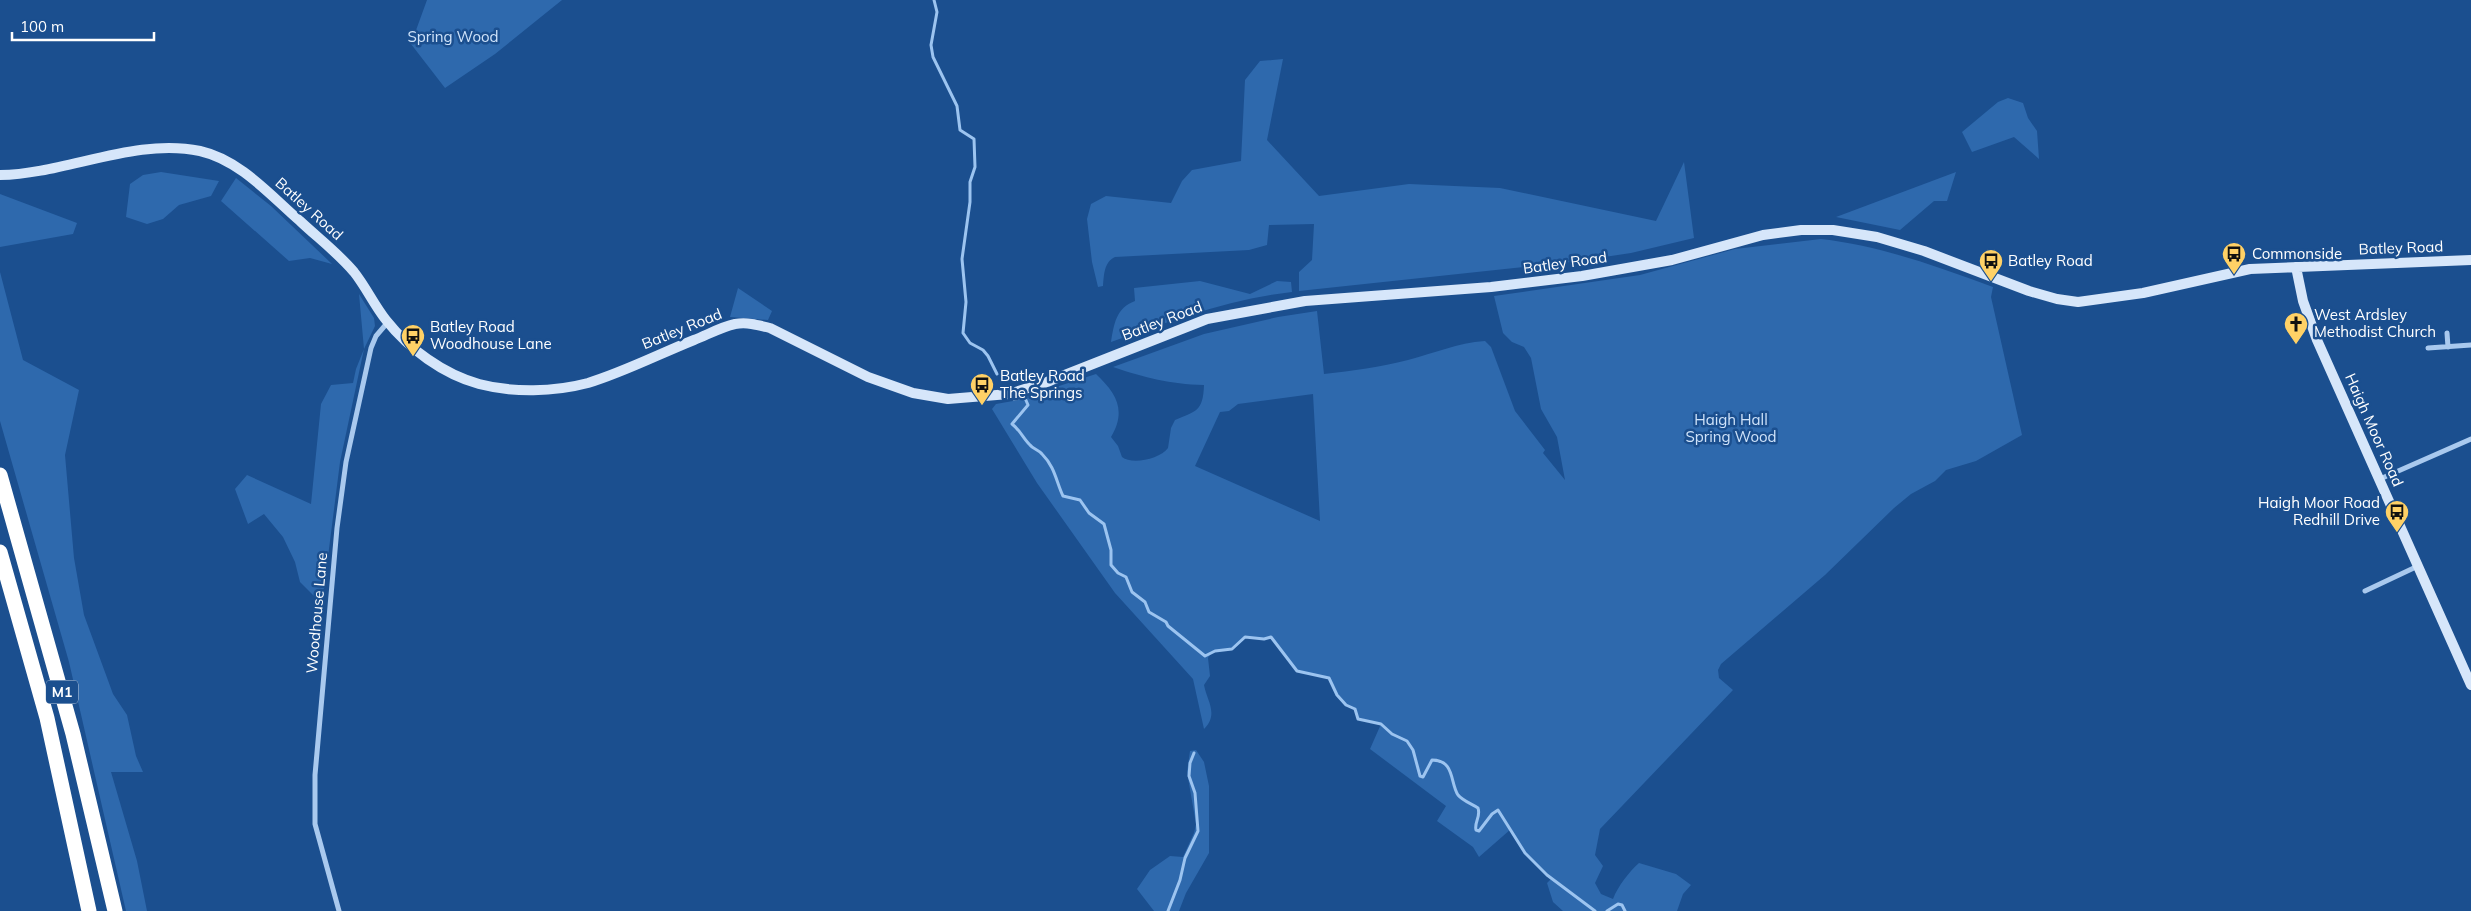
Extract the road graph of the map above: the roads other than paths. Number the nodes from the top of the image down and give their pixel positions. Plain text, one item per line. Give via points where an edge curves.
1 (0, 175) edge
2 (2471, 260) edge
3 (2296, 267) junction
4 (388, 322) junction
5 (2447, 333) dead end
6 (2448, 346) junction
7 (2471, 346) edge
8 (2428, 348) dead end
9 (2471, 439) edge
10 (0, 475) edge
11 (2380, 479) junction
12 (0, 552) edge
13 (2418, 566) junction
14 (2365, 591) dead end
15 (2471, 685) edge
16 (89, 911) edge
17 (115, 911) edge
18 (339, 911) edge

1 - 4 street, Batley Road via 172,148 200,151 223,159 246,173 342,258
2 - 3 street, Batley Road
3 - 4 street, Batley Road via 2236,271 2143,293 2078,302 2029,291 1924,251 1877,237 1833,230 1801,230 1763,235 1672,260 1582,276 1491,287 1305,301 1207,319 1047,382 1008,394 948,399 913,393 868,377 770,328 753,323 735,324 588,382 560,388 512,389 478,384 439,367 401,337
3 - 11 street, Haigh Moor Road via 2303,301 2317,340
4 - 18 street, Woodhouse Lane via 371,348 346,462 315,775 315,824
5 - 6 street
6 - 7 street
6 - 8 street
9 - 11 street
10 - 17 highway, M1 via 73,734
11 - 13 street, Haigh Moor Road
12 - 16 highway, M1 via 47,718
13 - 14 street
13 - 15 street, Haigh Moor Road

